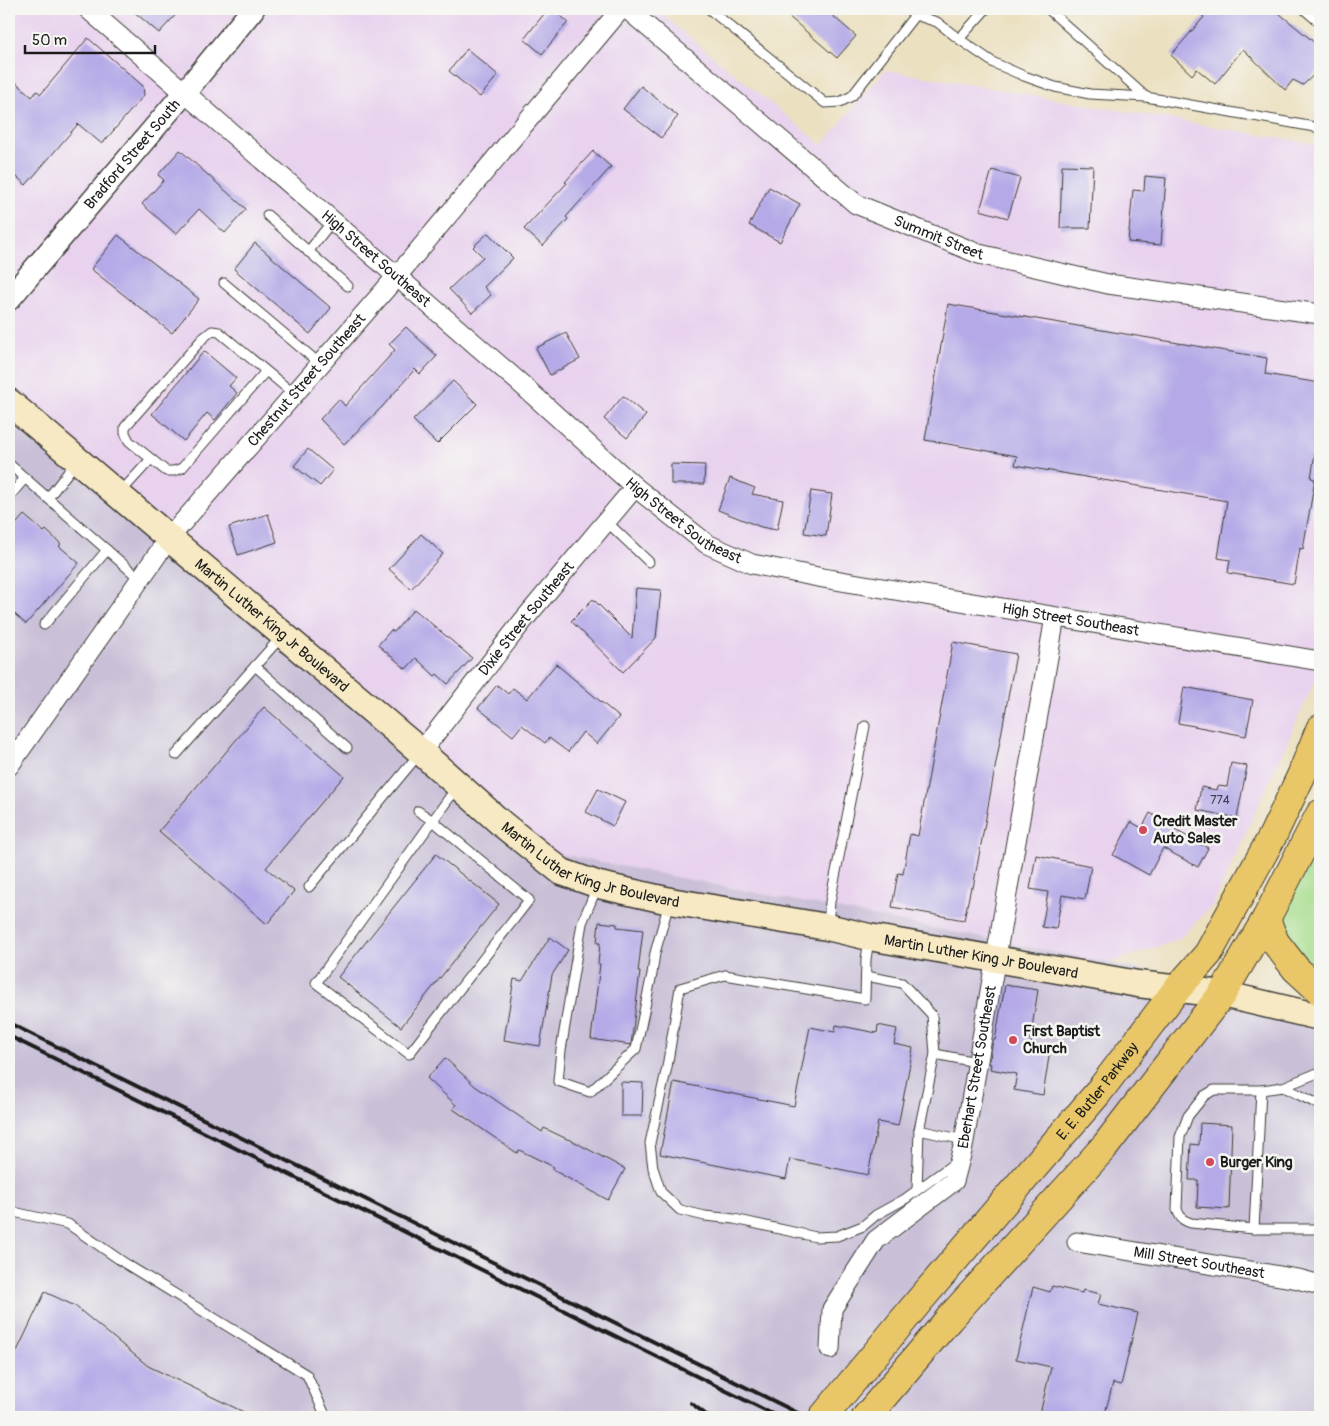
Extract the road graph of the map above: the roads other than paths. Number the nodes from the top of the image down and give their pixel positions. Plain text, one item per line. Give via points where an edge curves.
1 (88, 9) edge
2 (253, 9) edge
3 (621, 9) edge
4 (627, 9) edge
5 (709, 9) edge
6 (986, 9) edge
7 (1048, 9) edge
8 (1304, 9) edge
9 (911, 12) edge
10 (1320, 24) edge
11 (958, 39) junction
12 (185, 92) junction
13 (1146, 97) junction
14 (1320, 128) edge
15 (267, 215) dead end
16 (333, 220) junction
17 (308, 252) junction
18 (397, 276) junction
19 (224, 283) dead end
20 (348, 286) dead end
21 (9, 299) edge
22 (1320, 314) edge
23 (320, 364) junction
24 (266, 371) junction
25 (294, 394) junction
26 (9, 402) edge
27 (151, 459) junction
28 (77, 461) junction
29 (9, 464) edge
30 (25, 478) junction
31 (635, 487) junction
32 (118, 495) junction
33 (9, 497) edge
34 (48, 498) junction
35 (606, 521) junction
36 (169, 538) junction
37 (107, 550) junction
38 (649, 562) dead end
39 (140, 579) junction
40 (1055, 617) junction
41 (44, 625) dead end
42 (283, 635) junction
43 (1320, 662) edge
44 (255, 666) junction
45 (865, 726) dead end
46 (1320, 730) edge
47 (347, 748) dead end
48 (421, 752) junction
49 (176, 755) dead end
50 (9, 766) edge
51 (458, 785) junction
52 (418, 811) dead end
53 (1320, 814) edge
54 (433, 821) junction
55 (598, 885) junction
56 (309, 887) dead end
57 (670, 901) junction
58 (1266, 919) junction
59 (828, 927) junction
60 (869, 937) junction
61 (995, 958) junction
62 (866, 976) junction
63 (1177, 989) junction
64 (1320, 991) edge
65 (1222, 994) junction
66 (1320, 1017) edge
67 (935, 1054) junction
68 (976, 1062) junction
69 (1320, 1072) edge
70 (1284, 1087) junction
71 (1261, 1090) junction
72 (1320, 1105) edge
73 (919, 1130) junction
74 (964, 1140) junction
75 (959, 1160) junction
76 (917, 1190) junction
77 (9, 1211) edge
78 (1254, 1229) junction
79 (1320, 1229) edge
80 (1078, 1242) dead end
81 (1320, 1285) edge
82 (830, 1349) dead end
83 (326, 1417) edge
84 (823, 1417) edge
85 (866, 1417) edge

1 - 12 street, High Street Southeast
2 - 12 street, Bradford Street South
3 - 18 street, Chestnut Street Southeast
4 - 22 street, Summit Street via 856,204 979,254 1108,284
5 - 9 lane via 825,103 840,102 852,96
6 - 11 lane
7 - 13 lane
8 - 10 lane
9 - 11 lane via 937,22
11 - 13 lane via 994,63 1055,87 1090,94
12 - 16 street, High Street Southeast
12 - 21 street, Bradford Street South
13 - 14 lane
15 - 17 lane
16 - 17 lane
16 - 18 street, High Street Southeast
17 - 20 lane
18 - 23 street, Chestnut Street Southeast
18 - 31 street, High Street Southeast
19 - 23 lane
23 - 25 street, Chestnut Street Southeast
24 - 25 lane
24 - 27 lane via 182,468 166,471
24 - 27 lane via 218,332 212,331 125,427 128,441
25 - 36 street, Chestnut Street Southeast
26 - 28 main road, Martin Luther King Jr Boulevard
27 - 32 lane
28 - 32 main road, Martin Luther King Jr Boulevard
28 - 34 lane
29 - 30 lane
30 - 33 lane
30 - 34 lane
31 - 35 street, Dixie Street Southeast
31 - 40 street, High Street Southeast via 707,544 752,564
32 - 36 main road, Martin Luther King Jr Boulevard
34 - 37 lane
35 - 38 lane
35 - 48 street, Dixie Street Southeast
36 - 39 street, Chestnut Street Southeast
36 - 42 main road, Martin Luther King Jr Boulevard
37 - 39 lane
37 - 41 lane
39 - 50 street, Chestnut Street Southeast
40 - 43 street, High Street Southeast
40 - 61 street, Eberhart Street Southeast
42 - 44 lane
42 - 48 main road, Martin Luther King Jr Boulevard
44 - 47 lane
44 - 49 lane
45 - 59 lane via 830,902
46 - 63 highway, E. E. Butler Parkway via 1272,837 1208,954
48 - 51 main road, Martin Luther King Jr Boulevard
48 - 56 lane
51 - 54 lane
51 - 55 main road, Martin Luther King Jr Boulevard via 562,872
52 - 54 lane
53 - 58 highway
54 - 54 lane via 316,983 409,1054 529,900
55 - 57 main road, Martin Luther King Jr Boulevard
55 - 57 lane via 582,923 558,1081 590,1092 636,1049 655,952
57 - 59 main road, Martin Luther King Jr Boulevard
58 - 64 highway via 1275,942
58 - 65 highway
59 - 60 main road, Martin Luther King Jr Boulevard
60 - 61 main road, Martin Luther King Jr Boulevard
60 - 62 lane
61 - 63 main road, Martin Luther King Jr Boulevard
61 - 68 street, Eberhart Street Southeast
62 - 67 lane via 902,984 932,1015
62 - 76 lane via 865,999 725,975 680,988 650,1143 653,1168 661,1192 680,1210 816,1237 837,1236 863,1226
63 - 65 main road, Martin Luther King Jr Boulevard
63 - 84 highway, E. E. Butler Parkway via 1097,1094
65 - 66 main road, Martin Luther King Jr Boulevard
65 - 85 highway via 1106,1145 949,1319
67 - 68 lane
67 - 73 lane
68 - 74 street, Eberhart Street Southeast
69 - 70 lane
70 - 71 lane
70 - 72 lane
71 - 78 lane
71 - 78 lane via 1214,1090 1204,1096 1188,1116 1180,1137 1177,1209 1183,1221
73 - 74 lane
73 - 76 lane
74 - 75 street, Eberhart Street Southeast
75 - 76 lane
75 - 82 street, Eberhart Street Southeast via 954,1181 876,1240 832,1309
77 - 83 lane via 68,1224 126,1264 307,1375
78 - 79 lane
80 - 81 street, Mill Street Southeast

